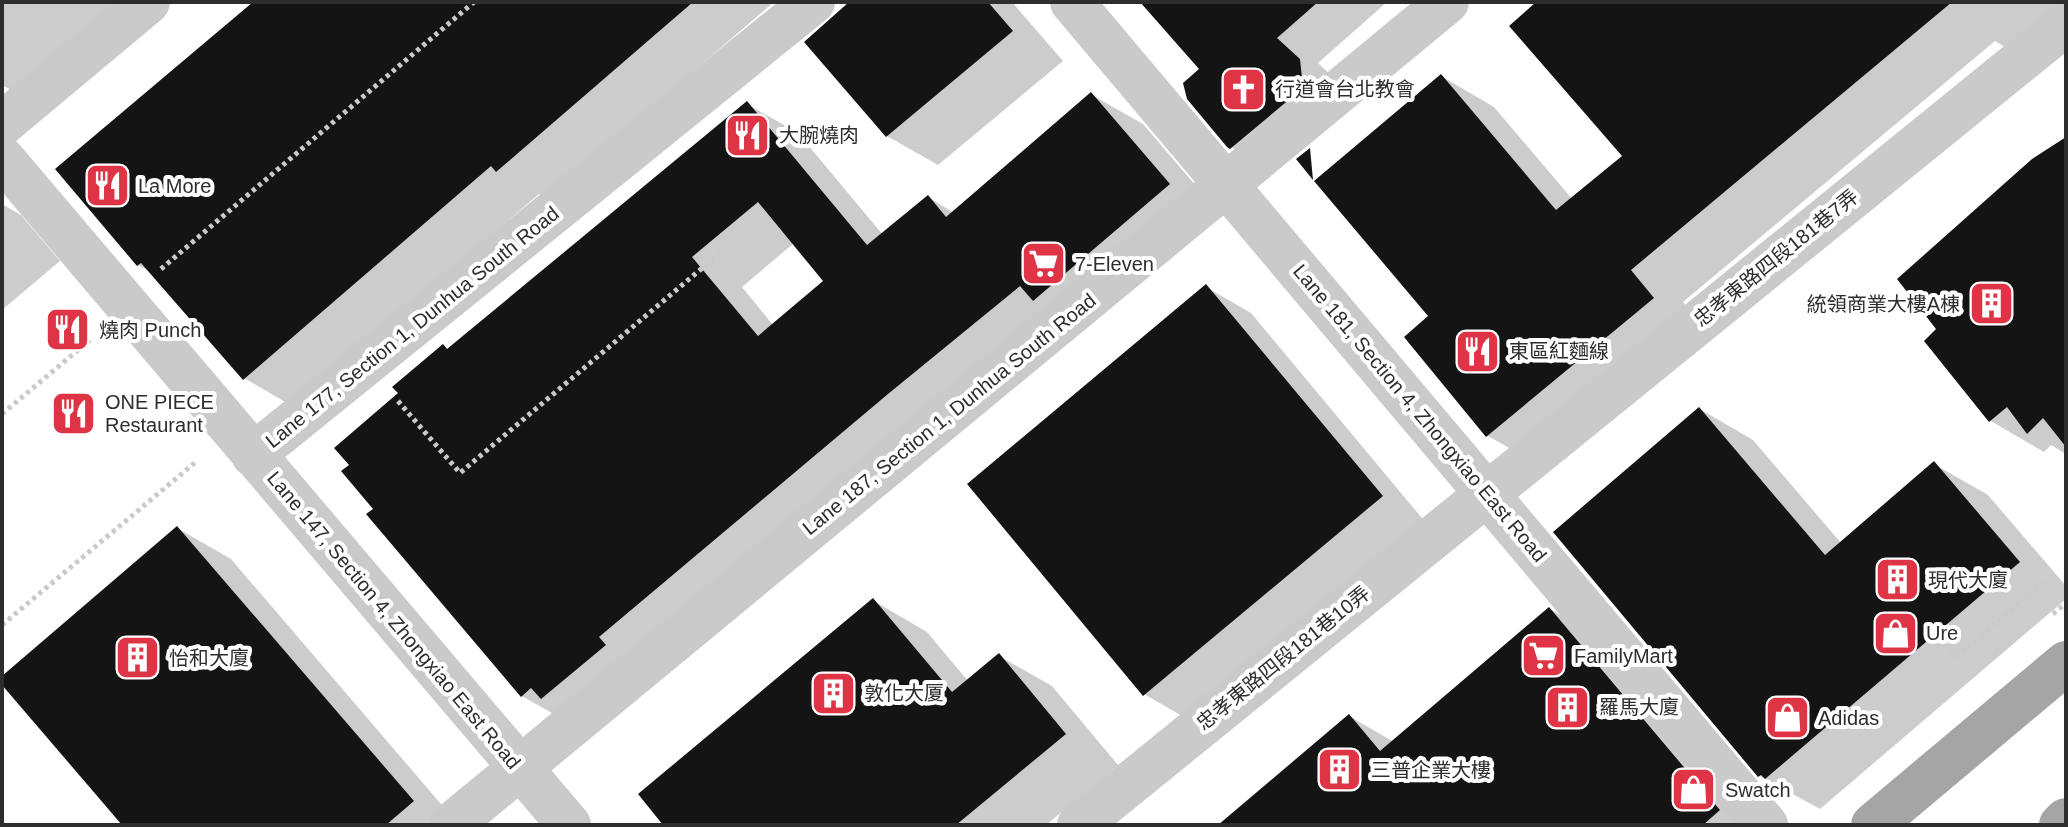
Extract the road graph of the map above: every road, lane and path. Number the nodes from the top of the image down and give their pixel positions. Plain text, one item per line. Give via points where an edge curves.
1 (148, 2) edge
2 (474, 2) edge
3 (813, 2) edge
4 (1072, 2) edge
5 (1447, 2) edge
6 (2066, 24) edge
7 (2, 124) edge
8 (2, 158) edge
9 (1228, 184) junction
10 (720, 253) dead end
11 (127, 303) junction
12 (365, 364) junction
13 (2, 414) edge
14 (253, 455) junction
15 (1486, 492) junction
16 (2044, 582) dead end
17 (2, 625) edge
18 (1950, 649) dead end
19 (2066, 663) edge
20 (519, 767) junction
21 (2066, 820) edge
22 (451, 825) edge
23 (569, 825) edge
24 (1079, 825) edge
25 (1766, 825) edge
26 (1873, 825) edge
27 (2061, 825) edge

1 - 7 street
2 - 11 path
3 - 12 street, Lane 177, Section 1, Dunhua South Road
4 - 9 street, Lane 181, Section 4, Zhongxiao East Road
5 - 9 street, Lane 187, Section 1, Dunhua South Road
6 - 15 street, 忠孝東路四段181巷7弄
8 - 11 street, Lane 147, Section 4, Zhongxiao East Road
9 - 15 street, Lane 181, Section 4, Zhongxiao East Road
9 - 20 street, Lane 187, Section 1, Dunhua South Road
10 - 12 path via 460,473
11 - 13 path
11 - 14 street, Lane 147, Section 4, Zhongxiao East Road
12 - 14 street, Lane 177, Section 1, Dunhua South Road
14 - 17 path, Lane 177, Section 1, Dunhua South Road via 193,461
14 - 20 street, Lane 147, Section 4, Zhongxiao East Road
15 - 24 street, 忠孝東路四段181巷10弄
15 - 25 street, Lane 181, Section 4, Zhongxiao East Road
16 - 18 path via 1957,656
19 - 26 main road
20 - 22 street, Lane 187, Section 1, Dunhua South Road
20 - 23 street, Lane 147, Section 4, Zhongxiao East Road
21 - 27 main road

